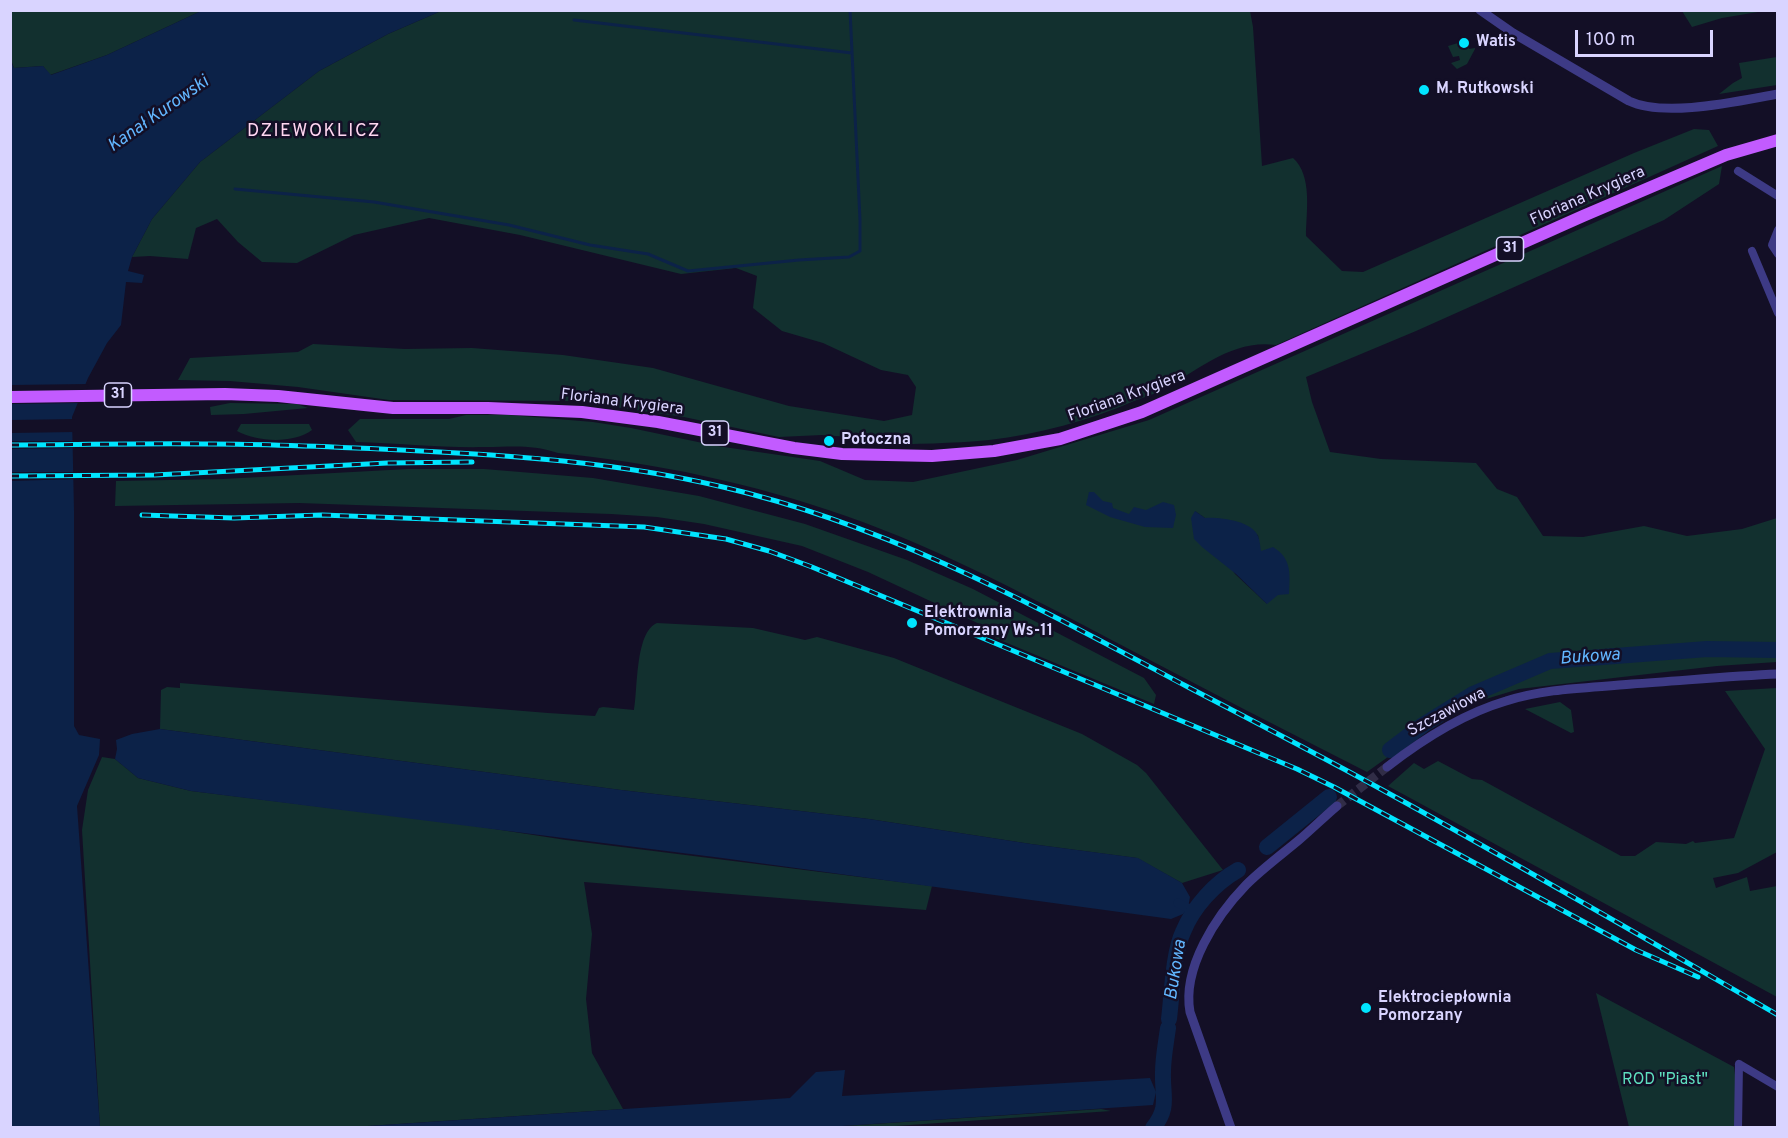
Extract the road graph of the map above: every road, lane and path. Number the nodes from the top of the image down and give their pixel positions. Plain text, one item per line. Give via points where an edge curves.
1 (1480, 10) edge
2 (1778, 94) edge
3 (1778, 140) edge
4 (1738, 171) dead end
5 (1778, 196) edge
6 (1778, 230) edge
7 (1752, 251) dead end
8 (1778, 254) edge
9 (1778, 313) edge
10 (10, 397) edge
11 (1778, 674) edge
12 (1387, 767) tunnel mouth
13 (1336, 806) tunnel mouth
14 (1778, 1087) edge
15 (1231, 1128) edge
16 (1738, 1128) edge

1 - 2 street via 1634,104 1655,108 1715,105
3 - 10 main road, Floriana Krygiera / 31 via 1726,155 1121,420 1060,439 994,451 910,457 842,454 582,412 393,408 225,394
4 - 5 street
6 - 8 street via 1772,241
7 - 9 street
11 - 12 street, Szczawiowa via 1570,689 1517,698 1454,723
13 - 15 street via 1244,887 1213,930 1194,971 1190,1012
14 - 16 street via 1739,1064

